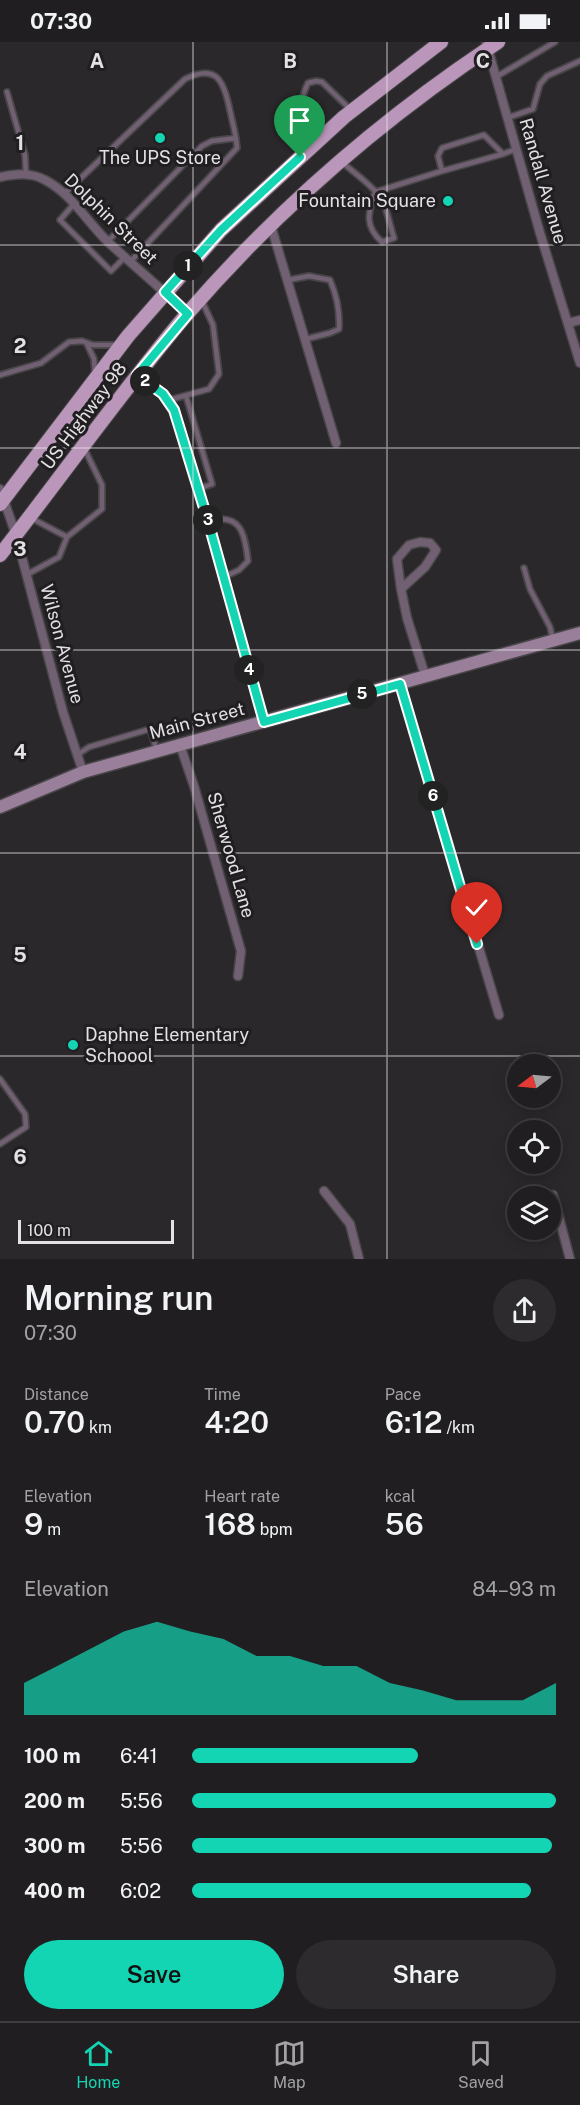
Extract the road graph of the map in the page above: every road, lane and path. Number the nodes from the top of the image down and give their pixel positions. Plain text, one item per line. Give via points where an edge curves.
1 (441, 42) edge
2 (555, 42) edge
3 (490, 44) edge
4 (580, 61) edge
5 (496, 76) junction
6 (7, 92) dead end
7 (352, 111) junction
8 (507, 118) junction
9 (236, 138) junction
10 (311, 146) junction
11 (516, 150) junction
12 (503, 154) junction
13 (341, 161) junction
14 (442, 171) junction
15 (26, 175) junction
16 (0, 177) edge
17 (375, 192) junction
18 (64, 194) junction
19 (74, 204) junction
20 (271, 226) junction
21 (108, 241) junction
22 (129, 258) junction
23 (288, 280) junction
24 (165, 292) junction
25 (201, 299) junction
26 (188, 314) junction
27 (580, 320) edge
28 (568, 323) junction
29 (306, 339) junction
30 (87, 344) junction
31 (122, 345) junction
32 (580, 363) edge
33 (0, 375) edge
34 (137, 375) junction
35 (96, 378) junction
36 (186, 396) junction
37 (167, 401) junction
38 (336, 443) dead end
39 (83, 446) junction
40 (198, 489) junction
41 (1, 498) edge
42 (30, 517) junction
43 (208, 521) junction
44 (16, 535) junction
45 (67, 537) junction
46 (0, 555) edge
47 (524, 568) dead end
48 (26, 575) junction
49 (224, 577) junction
50 (401, 589) junction
51 (580, 633) edge
52 (553, 640) junction
53 (425, 675) junction
54 (400, 684) junction
55 (264, 722) junction
56 (180, 745) junction
57 (157, 751) junction
58 (77, 755) junction
59 (83, 772) junction
60 (0, 807) edge
61 (238, 976) dead end
62 (499, 1015) dead end
63 (0, 1079) edge
64 (0, 1144) edge
65 (324, 1191) dead end
66 (561, 1225) edge
67 (359, 1259) edge
68 (570, 1259) edge

1 - 7 main road, US Highway 98
2 - 5 lane
3 - 5 street, Randall Avenue
3 - 13 main road, US Highway 98
4 - 8 lane via 547,76 540,84 533,109
5 - 8 street, Randall Avenue
6 - 15 lane via 25,155
7 - 10 main road, US Highway 98
7 - 10 lane via 322,82 308,83 302,93 303,128
8 - 11 street, Randall Avenue
9 - 18 lane via 224,85 217,76 195,74 185,79
9 - 21 lane via 202,146
9 - 22 lane via 237,148 230,157
10 - 24 main road, US Highway 98 via 221,230
11 - 12 lane
11 - 28 street, Randall Avenue
12 - 14 lane
12 - 14 lane via 484,135 442,148 438,156
13 - 17 lane
13 - 20 main road, US Highway 98
14 - 17 lane
15 - 16 street, Dolphin Street
15 - 18 street, Dolphin Street via 45,180
17 - 17 lane via 381,198 394,238 382,242 374,234 367,214
18 - 19 street, Dolphin Street
19 - 21 street, Dolphin Street
19 - 22 lane via 60,220 111,271
20 - 23 street
20 - 25 main road, US Highway 98
21 - 22 street, Dolphin Street
22 - 24 street, Dolphin Street
23 - 29 street
23 - 29 lane via 309,276 330,279 334,289 340,310 339,329
24 - 26 street, Dolphin Street
24 - 31 main road, US Highway 98
25 - 26 main road, US Highway 98
25 - 36 lane via 213,326 219,374 209,389
26 - 34 main road, US Highway 98
27 - 28 street
28 - 32 street, Randall Avenue
29 - 38 street
30 - 31 lane
30 - 33 lane via 69,342 41,363
30 - 35 lane
31 - 35 main road, US Highway 98
34 - 37 street
34 - 39 main road, US Highway 98
35 - 41 main road, US Highway 98
36 - 37 lane
36 - 40 lane via 212,484
37 - 40 street via 174,410
39 - 42 main road, US Highway 98
39 - 45 lane via 102,485 102,509
40 - 43 street
41 - 44 street, Wilson Avenue
42 - 44 main road, US Highway 98
42 - 45 lane
43 - 49 street
43 - 49 lane via 222,517 230,520 241,527 246,540 248,561
44 - 46 main road, US Highway 98
44 - 48 street, Wilson Avenue
45 - 48 lane via 59,557
47 - 52 lane
48 - 58 street, Wilson Avenue
49 - 55 street
50 - 50 street via 425,567 436,550 430,543 409,545 397,560
50 - 53 street
51 - 52 main road, Main Street
52 - 53 main road, Main Street
53 - 54 main road, Main Street
54 - 55 main road, Main Street
54 - 62 street
55 - 56 main road, Main Street
56 - 57 main road, Main Street
56 - 61 street, Sherwood Lane via 241,951
57 - 58 lane via 150,729 89,747
57 - 59 main road, Main Street
58 - 59 street, Wilson Avenue
59 - 60 main road, Main Street
63 - 64 lane via 26,1114 26,1127
65 - 67 street via 350,1224
66 - 68 street

